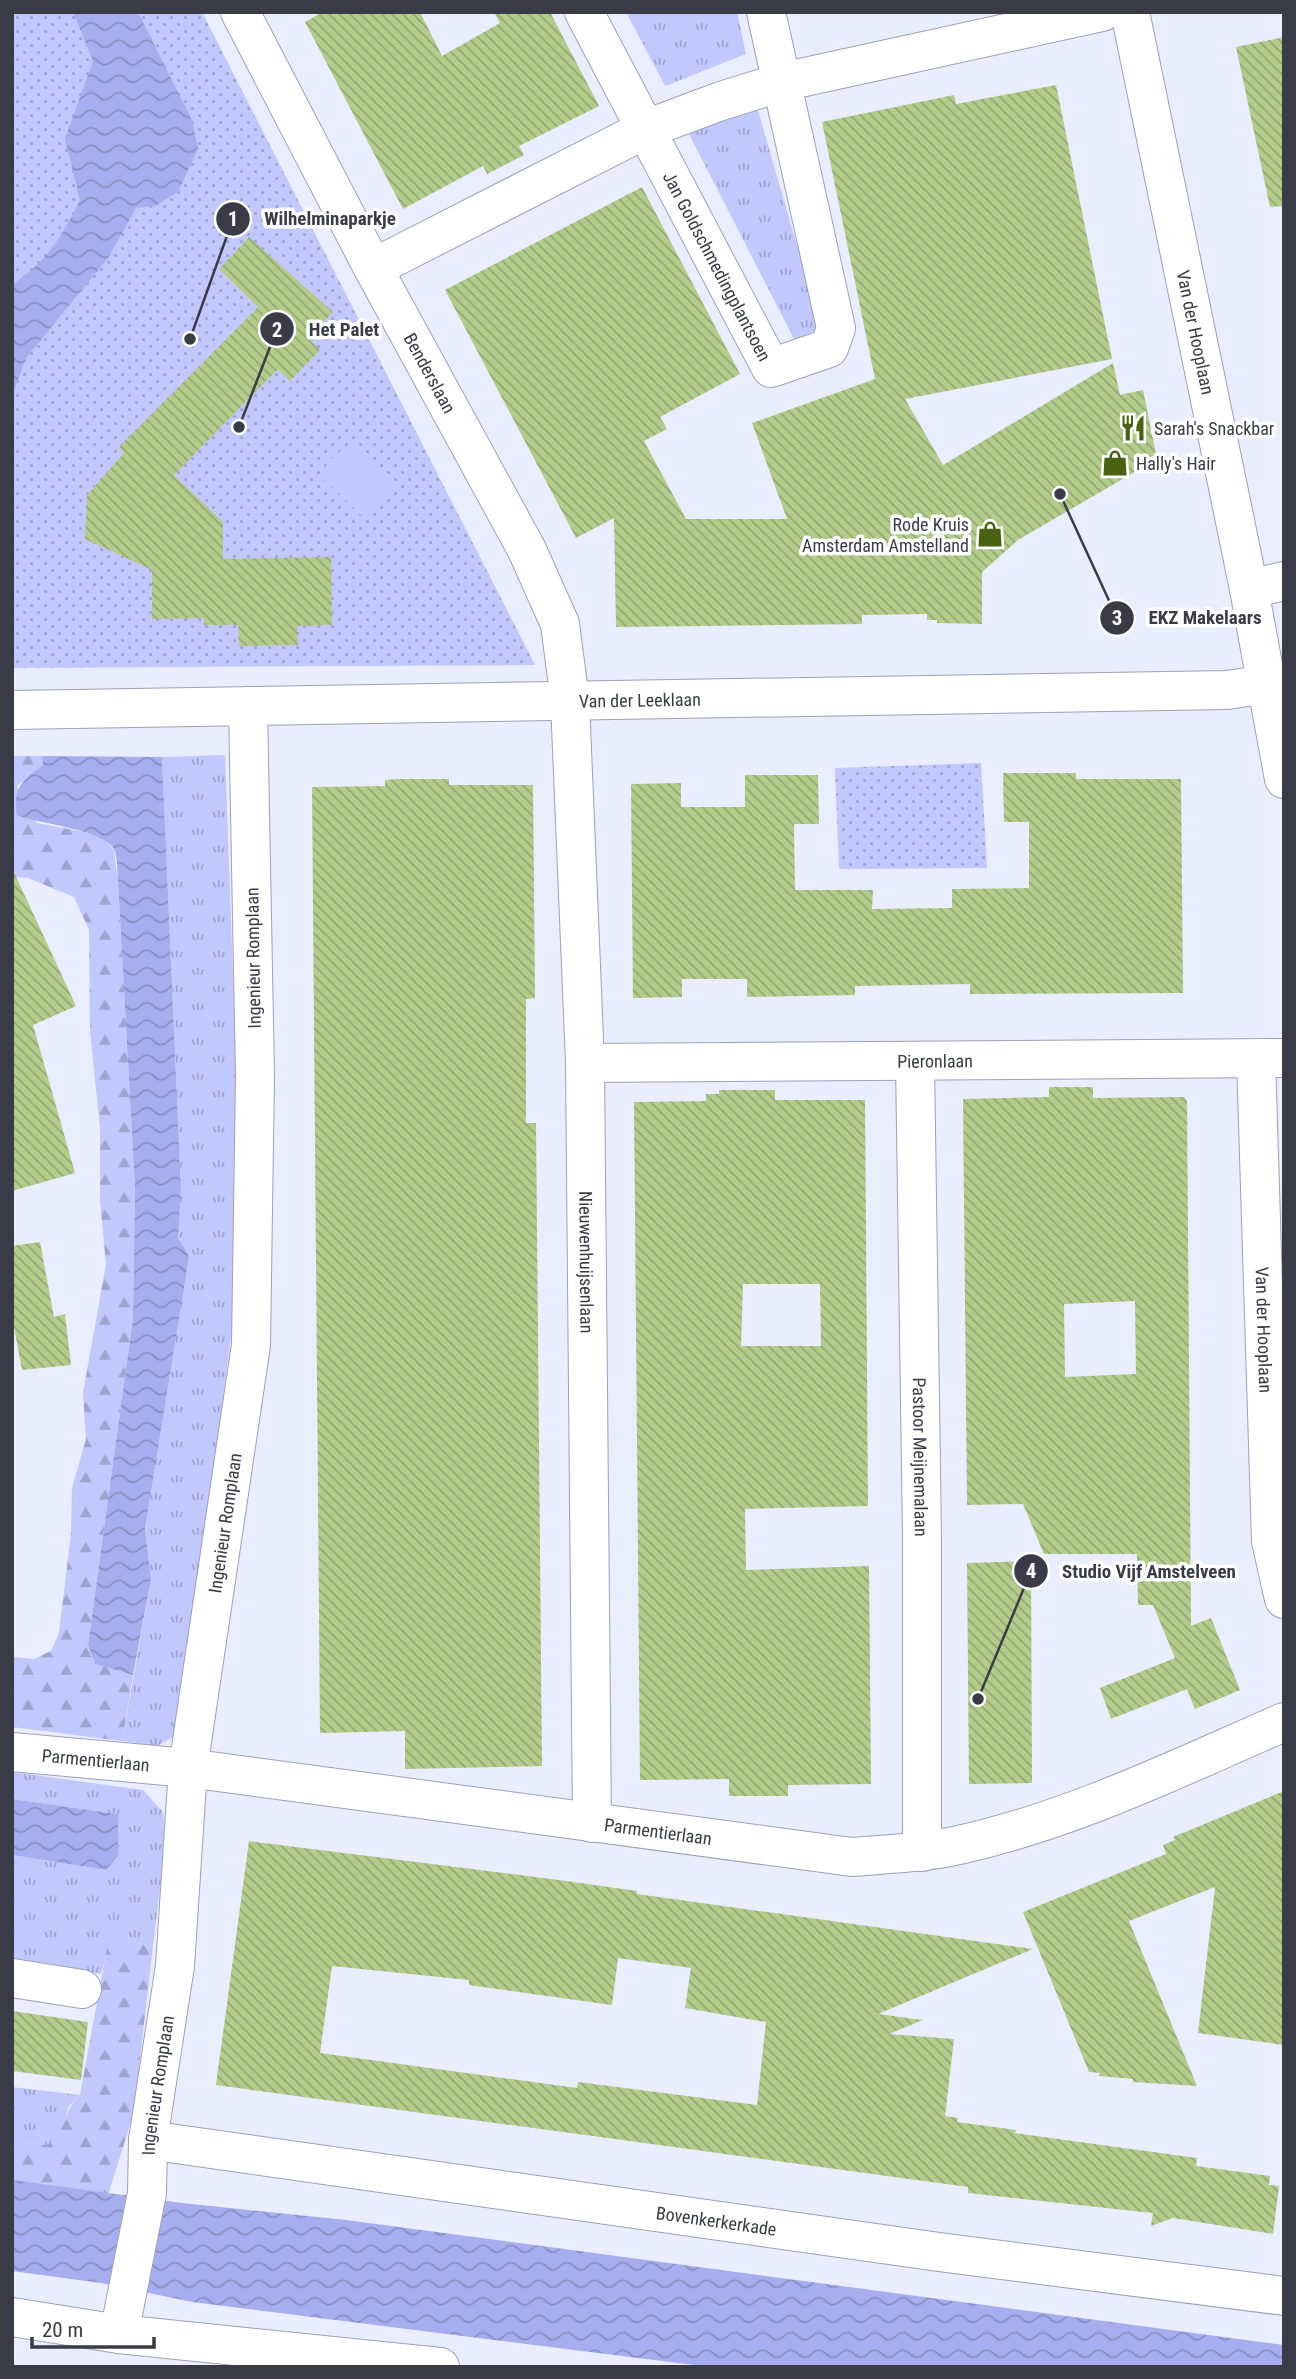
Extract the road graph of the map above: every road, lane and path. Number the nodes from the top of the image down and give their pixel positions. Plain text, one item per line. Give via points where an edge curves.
1 (584, 12) edge
2 (766, 12) edge
3 (1102, 12) edge
4 (1130, 12) edge
5 (245, 14) edge
6 (782, 82) junction
7 (646, 129) junction
8 (373, 268) junction
9 (1266, 585) edge
10 (1266, 684) junction
11 (570, 701) junction
12 (248, 706) junction
13 (12, 710) edge
14 (1284, 779) edge
15 (1270, 1059) edge
16 (915, 1061) junction
17 (585, 1063) junction
18 (1284, 1599) edge
19 (1284, 1722) edge
20 (12, 1752) edge
21 (188, 1768) junction
22 (592, 1823) junction
23 (922, 1852) junction
24 (12, 1978) edge
25 (82, 1989) dead end
26 (148, 2140) junction
27 (1284, 2296) edge
28 (12, 2317) edge
29 (121, 2318) junction
30 (440, 2367) edge

1 - 7 street, Jan Goldschmedingplantsoen
2 - 6 street, Jan Goldschmedingplantsoen
3 - 6 street
4 - 9 street, Van der Hooplaan
5 - 8 street, Benderslaan
6 - 7 street
6 - 7 street, Jan Goldschmedingplantsoen via 836,328 829,348 771,368
7 - 8 street
8 - 11 street, Benderslaan via 527,550 560,624
9 - 10 street, Van der Hooplaan
10 - 11 street, Van der Leeklaan via 1227,690
10 - 14 street, Van der Hooplaan
11 - 12 street, Van der Leeklaan
11 - 17 street, Nieuwenhuijsenlaan
12 - 13 street, Van der Leeklaan
12 - 21 street, Ingenieur Romplaan via 255,1076 251,1345
15 - 16 street, Pieronlaan
15 - 18 street, Van der Hooplaan via 1271,1541
16 - 17 street, Pieronlaan
16 - 23 street, Pastoor Meijnemalaan
17 - 22 street, Nieuwenhuijsenlaan
19 - 23 street, Parmentierlaan via 1159,1778 1033,1825
20 - 21 street, Parmentierlaan
21 - 22 street, Parmentierlaan
21 - 26 street, Ingenieur Romplaan via 175,1966
22 - 23 street, Parmentierlaan via 852,1857
24 - 25 street
26 - 27 street, Bovenkerkerkade
26 - 29 street, Ingenieur Romplaan via 147,2193
28 - 29 street
29 - 30 street

